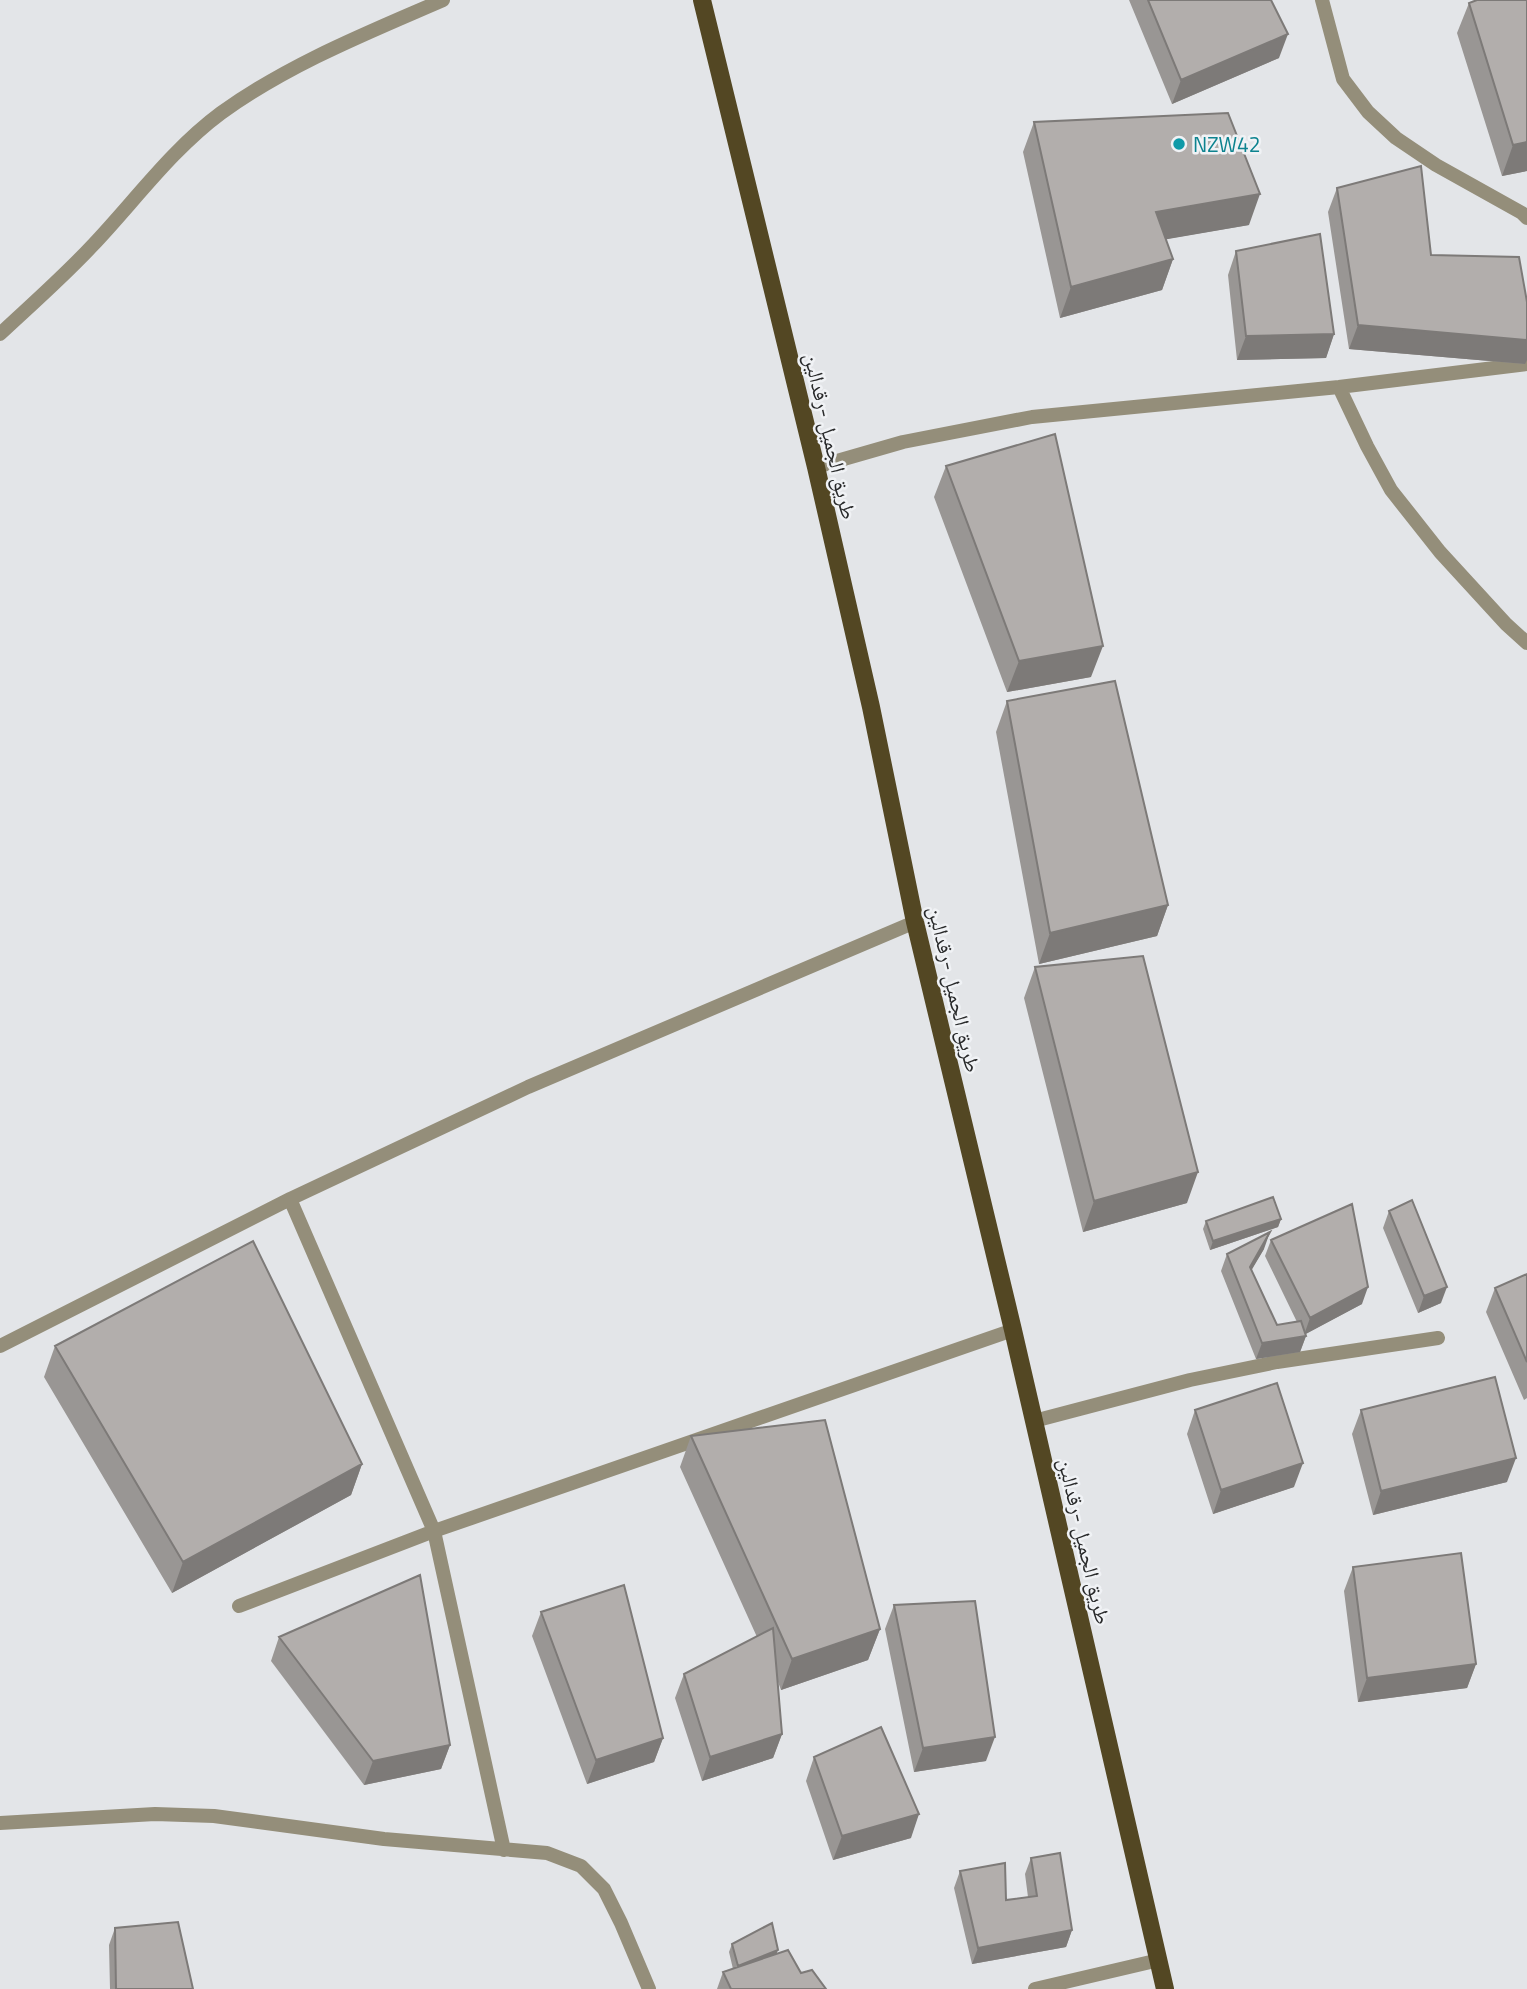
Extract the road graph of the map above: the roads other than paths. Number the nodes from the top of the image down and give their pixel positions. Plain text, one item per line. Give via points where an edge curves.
1 (443, 0) edge
2 (702, 0) edge
3 (1322, 0) edge
4 (1527, 218) edge
5 (0, 334) edge
6 (1527, 364) edge
7 (1339, 387) junction
8 (816, 467) junction
9 (1527, 643) edge
10 (915, 922) junction
11 (290, 1199) junction
12 (1013, 1330) junction
13 (1438, 1338) dead end
14 (0, 1346) edge
15 (1034, 1421) junction
16 (434, 1531) junction
17 (239, 1606) dead end
18 (0, 1823) edge
19 (505, 1850) junction
20 (1158, 1960) junction
21 (649, 1989) edge
22 (1035, 1989) edge
23 (1165, 1989) edge

1 - 5 street via 330,49 220,114 181,147 91,247
2 - 8 main road, طريق الجميل -رقدالين
3 - 4 street via 1343,79 1368,112 1436,165
6 - 7 street
7 - 8 street via 1032,417 903,442
7 - 9 street via 1391,490 1440,552
8 - 10 main road, طريق الجميل -رقدالين
10 - 11 street via 528,1087
10 - 12 main road, طريق الجميل -رقدالين
11 - 14 street
11 - 16 street
12 - 15 main road, طريق الجميل -رقدالين
12 - 16 street
13 - 15 street via 1277,1362
15 - 20 main road, طريق الجميل -رقدالين
16 - 17 street
16 - 19 street
18 - 19 street via 155,1814 214,1816
19 - 21 street via 547,1853 582,1866 604,1889
20 - 22 street
20 - 23 main road, طريق الجميل -رقدالين

